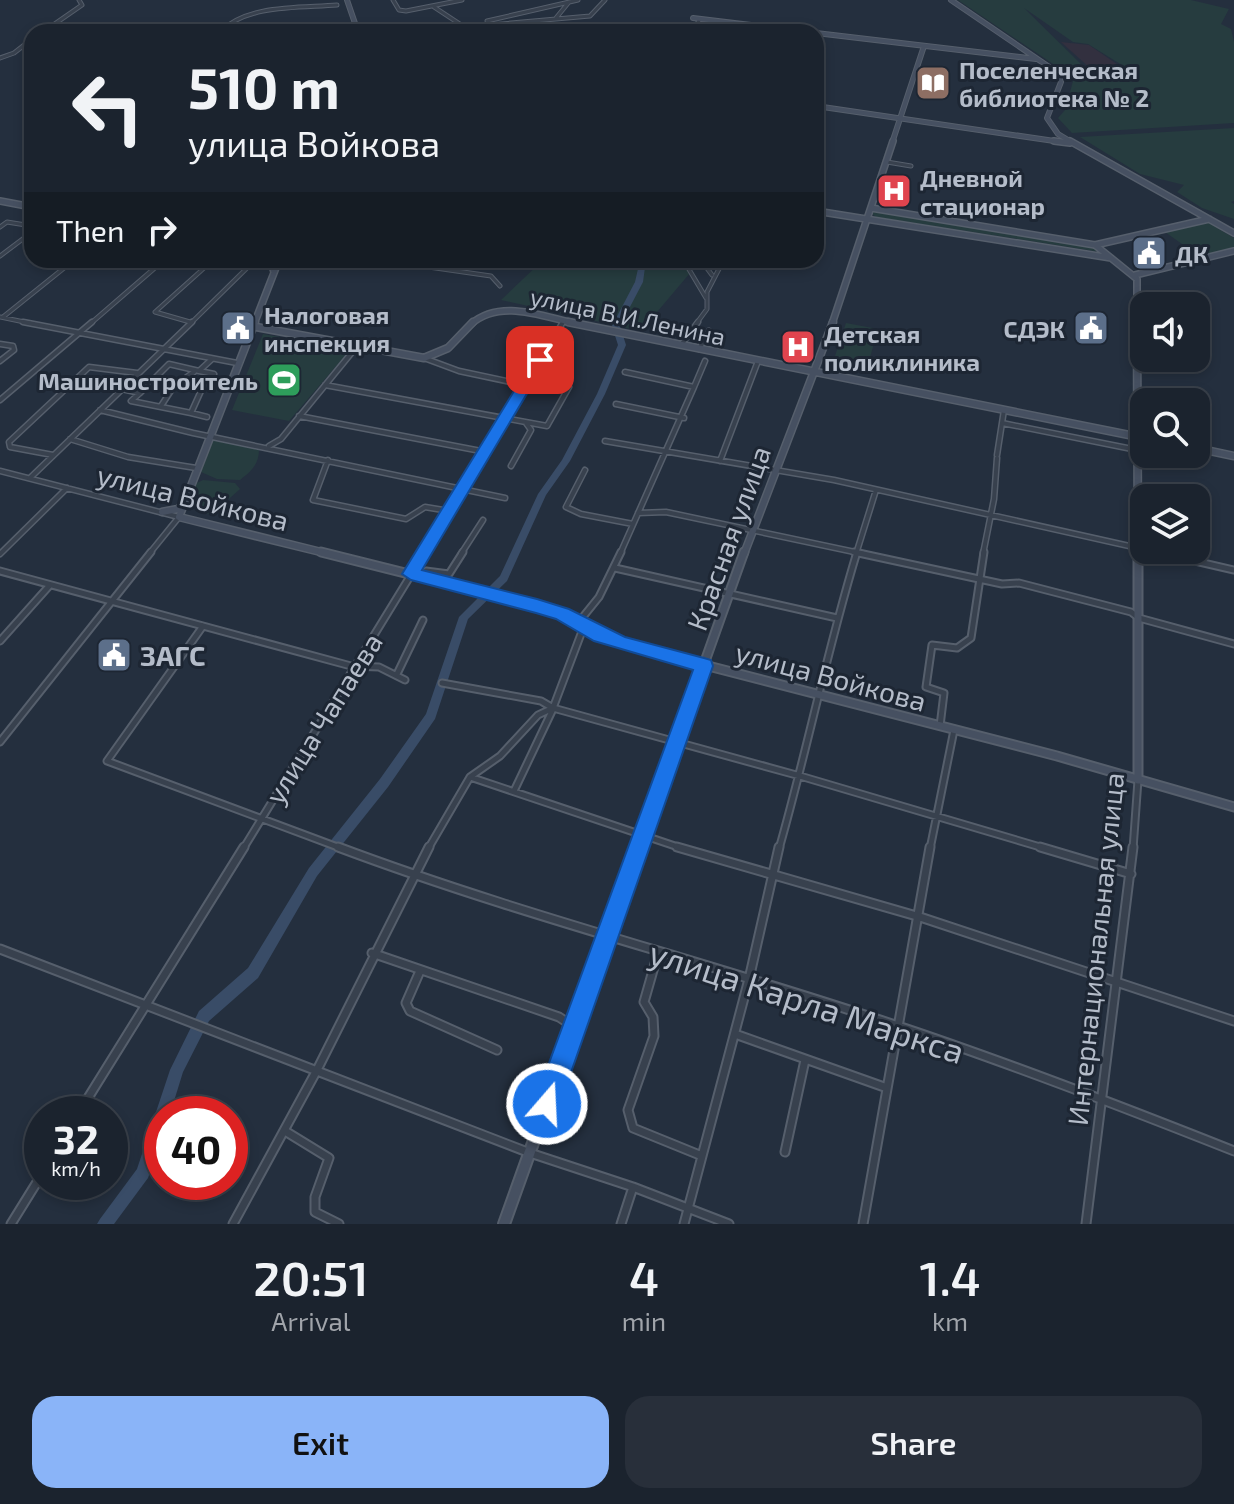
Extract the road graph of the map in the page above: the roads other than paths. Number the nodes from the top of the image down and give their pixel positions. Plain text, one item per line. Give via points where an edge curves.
1 (79, 0) edge
2 (347, 0) edge
3 (393, 0) edge
4 (462, 0) edge
5 (578, 0) edge
6 (605, 0) edge
7 (951, 0) edge
8 (569, 2) junction
9 (337, 5) dead end
10 (433, 6) junction
11 (693, 18) dead end
12 (556, 19) junction
13 (700, 19) junction
14 (715, 21) junction
15 (55, 24) edge
16 (228, 24) edge
17 (355, 24) edge
18 (462, 24) edge
19 (479, 24) edge
20 (500, 24) edge
21 (697, 24) edge
22 (716, 24) edge
23 (740, 24) edge
24 (824, 34) edge
25 (24, 45) edge
26 (924, 46) junction
27 (0, 58) edge
28 (1038, 58) junction
29 (824, 107) edge
30 (901, 117) junction
31 (1072, 144) junction
32 (887, 162) junction
33 (911, 166) dead end
34 (2, 203) edge
35 (24, 206) edge
36 (871, 208) junction
37 (824, 212) edge
38 (867, 218) junction
39 (1209, 219) junction
40 (24, 225) edge
41 (0, 227) edge
42 (1234, 233) edge
43 (24, 238) edge
44 (1095, 245) junction
45 (1234, 251) edge
46 (0, 256) edge
47 (1113, 258) junction
48 (64, 268) edge
49 (155, 268) edge
50 (204, 268) edge
51 (244, 268) edge
52 (273, 268) edge
53 (276, 268) edge
54 (436, 268) edge
55 (688, 268) edge
56 (706, 268) edge
57 (719, 268) edge
58 (274, 272) junction
59 (712, 275) junction
60 (1135, 275) junction
61 (500, 286) dead end
62 (706, 299) junction
63 (1, 318) edge
64 (563, 321) junction
65 (190, 322) junction
66 (251, 326) junction
67 (709, 331) dead end
68 (81, 332) junction
69 (0, 344) edge
70 (358, 345) junction
71 (680, 345) junction
72 (162, 349) junction
73 (699, 349) junction
74 (213, 358) junction
75 (424, 358) junction
76 (0, 361) edge
77 (705, 361) dead end
78 (758, 361) junction
79 (237, 363) junction
80 (812, 370) junction
81 (199, 371) junction
82 (625, 372) dead end
83 (138, 373) junction
84 (325, 385) junction
85 (525, 385) junction
86 (569, 387) dead end
87 (694, 387) junction
88 (1138, 388) edge
89 (121, 389) junction
90 (140, 393) junction
91 (0, 400) edge
92 (616, 404) dead end
93 (161, 407) junction
94 (1004, 409) junction
95 (100, 410) junction
96 (191, 413) junction
97 (299, 416) junction
98 (207, 417) dead end
99 (684, 418) junction
100 (506, 419) junction
101 (525, 422) junction
102 (1002, 423) junction
103 (1130, 435) edge
104 (209, 436) junction
105 (70, 439) junction
106 (605, 441) dead end
107 (269, 446) junction
108 (1130, 449) edge
109 (670, 451) junction
110 (1210, 451) edge
111 (486, 452) junction
112 (54, 455) junction
113 (1234, 456) edge
114 (328, 460) junction
115 (720, 461) junction
116 (511, 466) dead end
117 (196, 468) junction
118 (585, 470) dead end
119 (775, 470) junction
120 (0, 471) edge
121 (30, 478) junction
122 (67, 488) junction
123 (462, 490) junction
124 (876, 490) junction
125 (505, 498) dead end
126 (184, 502) junction
127 (449, 511) junction
128 (162, 512) junction
129 (638, 513) junction
130 (989, 515) junction
131 (179, 517) junction
132 (483, 520) dead end
133 (197, 521) junction
134 (633, 524) junction
135 (752, 531) junction
136 (1130, 548) edge
137 (859, 552) junction
138 (0, 554) edge
139 (1137, 564) edge
140 (1205, 564) edge
141 (615, 568) junction
142 (1234, 570) edge
143 (0, 571) edge
144 (411, 574) junction
145 (422, 576) junction
146 (982, 578) junction
147 (50, 585) junction
148 (731, 596) junction
149 (113, 602) junction
150 (837, 618) junction
151 (1139, 618) junction
152 (423, 620) dead end
153 (581, 624) junction
154 (203, 626) junction
155 (0, 641) edge
156 (1234, 644) edge
157 (359, 663) junction
158 (704, 666) junction
159 (397, 674) junction
160 (405, 680) dead end
161 (442, 683) dead end
162 (820, 695) junction
163 (553, 708) junction
164 (940, 727) junction
165 (954, 730) junction
166 (0, 742) edge
167 (675, 744) junction
168 (800, 776) junction
169 (470, 777) junction
170 (1138, 780) junction
171 (514, 791) junction
172 (1234, 807) edge
173 (935, 816) junction
174 (261, 817) junction
175 (642, 836) junction
176 (1131, 874) junction
177 (413, 875) junction
178 (771, 876) junction
179 (920, 917) junction
180 (605, 937) junction
181 (0, 949) edge
182 (372, 953) junction
183 (658, 953) junction
184 (420, 971) junction
185 (749, 979) junction
186 (1116, 980) junction
187 (145, 1004) junction
188 (1234, 1021) edge
189 (898, 1026) junction
190 (572, 1031) junction
191 (735, 1034) junction
192 (497, 1050) dead end
193 (805, 1060) junction
194 (317, 1070) junction
195 (887, 1088) junction
196 (89, 1096) edge
197 (1102, 1099) junction
198 (285, 1131) junction
199 (1234, 1151) edge
200 (785, 1152) dead end
201 (530, 1153) junction
202 (702, 1156) junction
203 (633, 1187) junction
204 (26, 1200) edge
205 (688, 1207) junction
206 (11, 1224) edge
207 (233, 1224) edge
208 (339, 1224) edge
209 (504, 1224) edge
210 (621, 1224) edge
211 (684, 1224) edge
212 (729, 1224) edge
213 (863, 1224) edge
214 (1086, 1224) edge

1 - 15 street via 82,5
2 - 17 street
3 - 10 street via 402,11
4 - 10 street
5 - 8 street
6 - 12 street via 590,16
7 - 28 street
8 - 12 street
8 - 19 street
9 - 16 street via 292,8
10 - 18 street
11 - 13 street
12 - 20 street
13 - 14 street
13 - 21 street
14 - 22 street
14 - 23 street
24 - 26 street
25 - 27 street
26 - 28 street
26 - 30 street, Красная улица
28 - 31 street via 1058,73 1061,82 1049,123
29 - 30 street
30 - 31 street
30 - 32 street, Красная улица
31 - 39 street
32 - 33 street
32 - 36 street, Красная улица
34 - 35 street
36 - 38 street, Красная улица
36 - 44 street
37 - 38 street
38 - 47 street
38 - 80 street, Красная улица
39 - 42 street
39 - 44 street
40 - 41 street via 7,222
43 - 46 street
44 - 47 street
45 - 60 street
47 - 60 street
48 - 63 street
49 - 68 street
50 - 65 street via 155,312
51 - 65 street
52 - 58 street
53 - 58 street
54 - 61 street via 491,276
55 - 62 street
56 - 59 street
57 - 59 street
58 - 66 street
59 - 62 street
60 - 88 street, Интернациональная улица
62 - 71 street via 707,309
63 - 68 street
64 - 71 street, улица В.И.Ленина
64 - 75 street, улица В.И.Ленина via 506,309 489,311 472,321 449,350
64 - 85 street, улица Чапаева
65 - 72 street
66 - 70 street
66 - 79 street
67 - 73 street
68 - 72 street
68 - 91 street
69 - 76 street via 14,350
70 - 75 street
70 - 84 street
71 - 73 street, улица В.И.Ленина
72 - 74 street
72 - 83 street
73 - 78 street, улица В.И.Ленина
74 - 79 street
74 - 81 street
75 - 85 street
77 - 87 street
78 - 80 street, улица В.И.Ленина
78 - 115 street
79 - 104 street
80 - 94 street, улица В.И.Ленина
80 - 119 street, Красная улица
81 - 90 street via 169,364
81 - 93 street via 182,378
81 - 96 street via 214,374
82 - 87 street
83 - 89 street
83 - 112 street via 89,367 9,442 10,447
84 - 97 street
84 - 100 street
85 - 100 street, улица Чапаева
86 - 101 street via 547,426
87 - 99 street
89 - 90 street
89 - 95 street
90 - 93 street via 131,401
92 - 99 street
93 - 96 street
94 - 102 street
94 - 103 street, улица В.И.Ленина
95 - 104 street
95 - 105 street
96 - 98 street
97 - 107 street
97 - 111 street
99 - 109 street
100 - 101 street
100 - 111 street, улица Чапаева
101 - 116 street via 531,430
102 - 108 street
102 - 130 street
104 - 107 street
104 - 117 street
105 - 112 street
105 - 117 street via 120,456
106 - 109 street
107 - 114 street
109 - 115 street
109 - 129 street
110 - 113 street
111 - 123 street, улица Чапаева
112 - 121 street
114 - 123 street
114 - 127 street via 313,500 406,519 425,507
115 - 119 street
117 - 126 street
118 - 134 street via 566,507
119 - 124 street
119 - 135 street, Красная улица
120 - 121 street, улица Войкова
121 - 122 street, улица Войкова
122 - 128 street, улица Войкова
122 - 138 street
123 - 125 street
123 - 127 street, улица Чапаева
124 - 130 street
124 - 137 street
126 - 128 street
126 - 131 street
126 - 133 street via 184,512
127 - 144 street, улица Чапаева
128 - 131 street, улица Войкова
129 - 134 street
129 - 135 street via 666,512
130 - 136 street
130 - 146 street
131 - 133 street, улица Войкова
131 - 149 street
132 - 145 street, улица Войкова via 449,574 426,571
133 - 144 street, улица Войкова
134 - 141 street
135 - 137 street
135 - 148 street, Красная улица
137 - 146 street
137 - 150 street
139 - 151 street, Интернациональная улица
140 - 142 street
141 - 148 street
141 - 153 street
143 - 147 street
144 - 145 street, улица Войкова
144 - 157 street, улица Чапаева
145 - 153 street, улица Войкова via 562,614
146 - 151 street via 1019,583
146 - 164 street via 971,638 957,648 932,645 926,687 944,693
147 - 149 street
147 - 155 street
148 - 150 street
148 - 158 street, Красная улица
149 - 154 street
149 - 166 street
150 - 162 street
151 - 156 street
151 - 170 street, Интернациональная улица
152 - 159 street
153 - 158 street, улица Войкова via 623,644
153 - 163 street
154 - 157 street via 351,666
154 - 174 street, улица Карла Маркса via 107,761
157 - 159 street
157 - 174 street, улица Чапаева
158 - 162 street, улица Войкова
158 - 167 street, Красная улица
159 - 160 street
161 - 163 street via 523,697
162 - 164 street, улица Войкова
162 - 168 street
163 - 167 street
163 - 169 street via 538,715 500,756
163 - 171 street
164 - 165 street, улица Войкова
165 - 170 street, улица Войкова
165 - 173 street
167 - 168 street
167 - 175 street, Красная улица
168 - 173 street
168 - 178 street
169 - 171 street
169 - 177 street
170 - 172 street, улица Войкова
170 - 176 street, Интернациональная улица
171 - 175 street
173 - 176 street
173 - 179 street
174 - 177 street, улица Карла Маркса
174 - 187 street, улица Чапаева
175 - 178 street
175 - 180 street, Красная улица
176 - 186 street, Интернациональная улица
177 - 180 street, улица Карла Маркса
177 - 182 street
178 - 179 street
178 - 185 street
179 - 186 street
179 - 189 street
180 - 183 street, улица Карла Маркса
180 - 190 street, Красная улица
181 - 187 street
182 - 184 street
182 - 194 street
183 - 185 street, улица Карла Маркса
183 - 202 street via 644,1002 653,1017 654,1036 629,1119 633,1128
184 - 190 street via 559,1017
184 - 192 street via 406,1003 410,1011
185 - 189 street, улица Карла Маркса
185 - 191 street
186 - 188 street
186 - 197 street, Интернациональная улица
187 - 194 street
187 - 196 street, улица Чапаева
189 - 195 street
189 - 197 street, улица Карла Маркса
190 - 201 street, Красная улица
191 - 193 street
191 - 202 street
193 - 195 street
193 - 200 street
194 - 198 street
194 - 201 street
195 - 213 street
197 - 199 street, улица Карла Маркса
197 - 214 street, Интернациональная улица
198 - 207 street
198 - 208 street via 329,1158 315,1212
201 - 203 street
201 - 209 street, Красная улица
202 - 205 street
203 - 205 street
203 - 210 street
204 - 206 street
205 - 211 street
205 - 212 street

